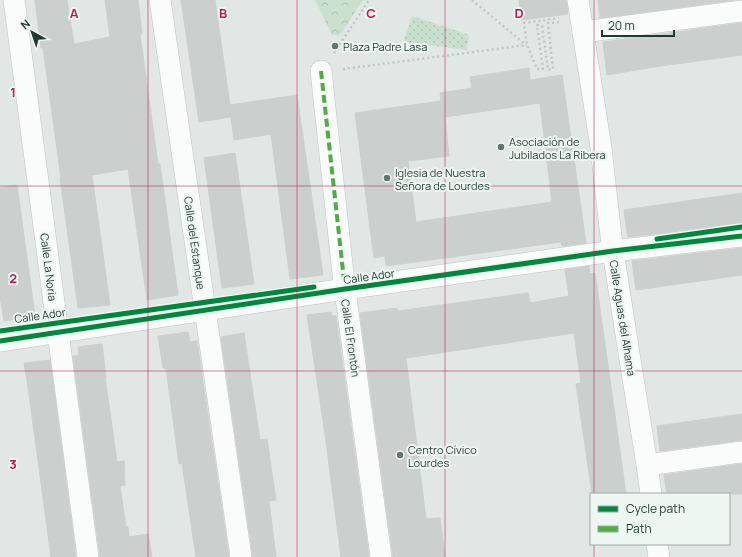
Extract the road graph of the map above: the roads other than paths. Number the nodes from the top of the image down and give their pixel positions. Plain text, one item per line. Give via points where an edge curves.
1 (14, 0) edge
2 (160, 0) edge
3 (578, 0) edge
4 (742, 11) edge
5 (583, 32) junction
6 (321, 71) road end
7 (742, 236) edge
8 (613, 250) junction
9 (345, 289) junction
10 (205, 310) junction
11 (58, 332) junction
12 (0, 341) edge
13 (742, 452) edge
14 (647, 465) junction
15 (651, 493) edge
16 (657, 545) edge
17 (88, 557) edge
18 (241, 557) edge
19 (381, 557) edge
20 (659, 557) edge

1 - 11 street, Calle La Noria
2 - 10 street, Calle del Estanque
3 - 5 street, Calle Aguas del Alhama
4 - 5 street
5 - 8 street, Calle Aguas del Alhama via 601,148
6 - 9 street, Calle El Frontón
7 - 8 street, Calle Ador
8 - 9 street, Calle Ador
8 - 14 street, Calle Aguas del Alhama
9 - 10 street, Calle Ador
9 - 19 street, Calle El Frontón
10 - 11 street, Calle Ador
10 - 18 street, Calle del Estanque
11 - 12 street, Calle Ador
11 - 17 street, Calle La Noria
13 - 14 street
14 - 15 street, Calle Aguas del Alhama
16 - 20 street

